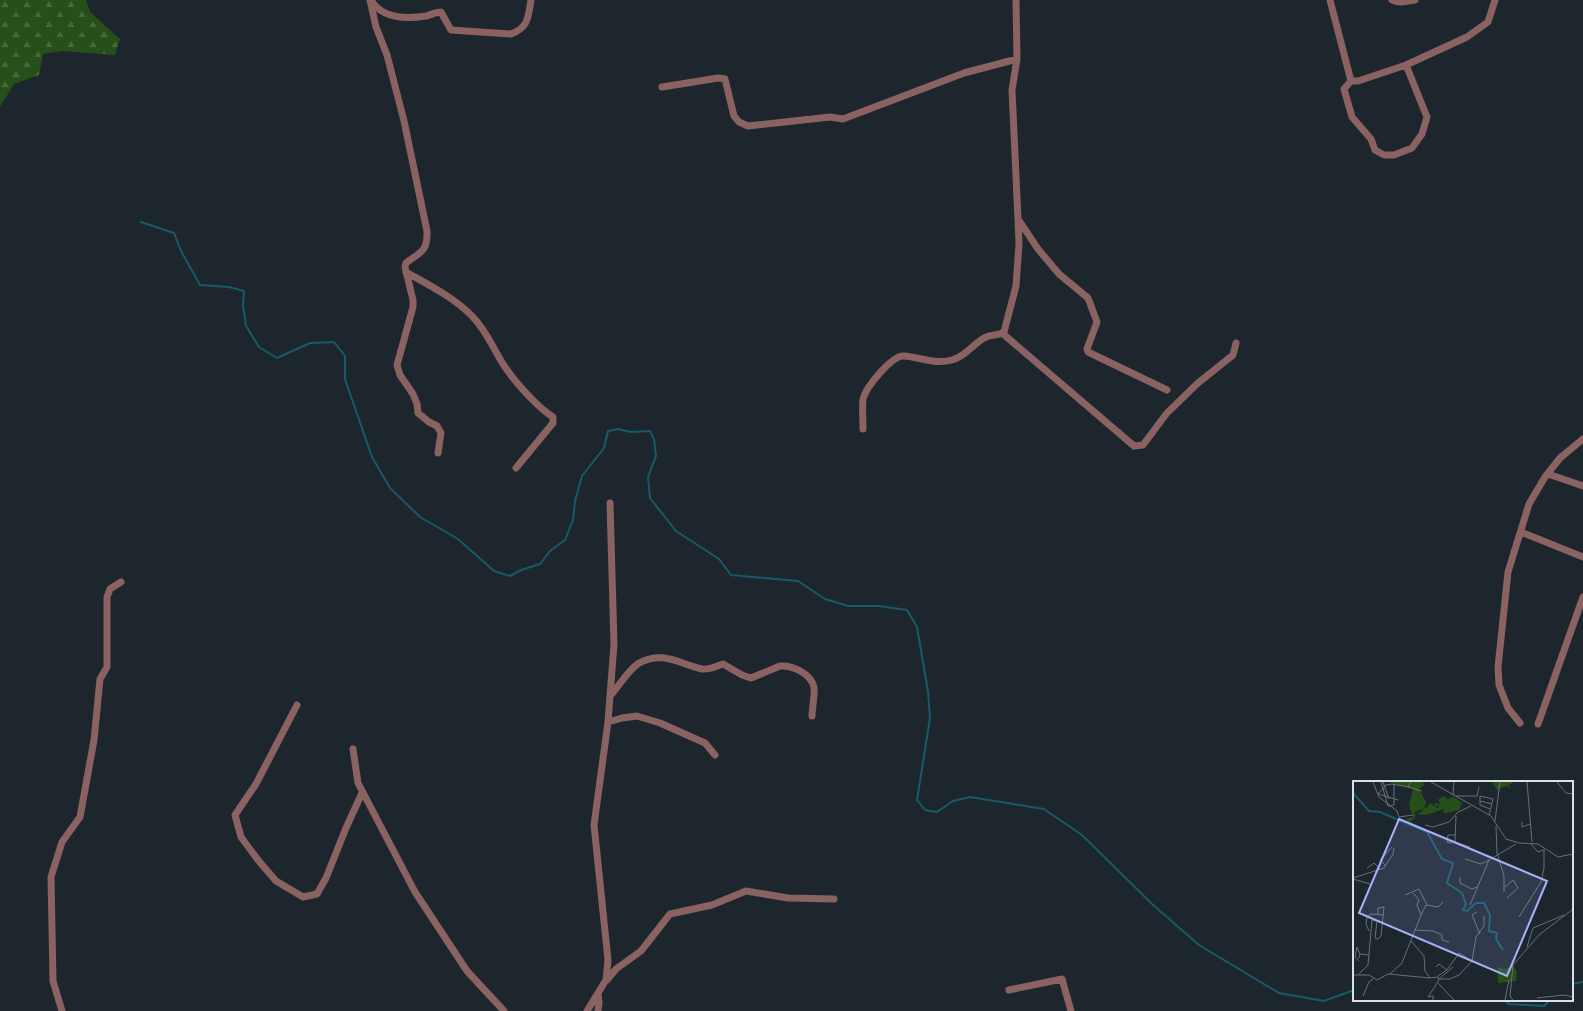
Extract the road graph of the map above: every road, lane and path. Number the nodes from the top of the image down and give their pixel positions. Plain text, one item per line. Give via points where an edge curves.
1 (370, 0) edge
2 (531, 0) edge
3 (1016, 0) edge
4 (1330, 0) edge
5 (1392, 0) edge
6 (1414, 0) edge
7 (1496, 0) edge
8 (1016, 59) junction
9 (1406, 65) junction
10 (1351, 81) junction
11 (662, 87) dead end
12 (1018, 219) junction
13 (406, 272) junction
14 (1002, 333) junction
15 (1236, 343) dead end
16 (1167, 390) dead end
17 (863, 429) dead end
18 (1583, 440) edge
19 (438, 453) dead end
20 (516, 468) dead end
21 (1548, 474) junction
22 (1583, 486) edge
23 (610, 503) dead end
24 (1521, 532) junction
25 (1583, 557) edge
26 (121, 582) dead end
27 (1583, 598) edge
28 (610, 696) junction
29 (297, 706) dead end
30 (812, 716) dead end
31 (608, 722) junction
32 (1520, 723) dead end
33 (1538, 724) dead end
34 (353, 749) dead end
35 (716, 755) dead end
36 (362, 792) junction
37 (834, 899) dead end
38 (606, 980) junction
39 (1009, 990) dead end
40 (598, 994) junction
41 (62, 1011) edge
42 (504, 1011) edge
43 (587, 1011) edge
44 (598, 1011) edge
45 (1071, 1011) edge

1 - 2 street via 388,15 409,18 441,12 450,30 511,34 519,31 527,21
1 - 13 street via 404,121 427,231 428,243 406,263
3 - 8 street
4 - 10 street
5 - 6 street
7 - 9 street via 1488,22 1467,37
8 - 11 street via 964,73 843,119 830,117 748,126 734,116 725,79
8 - 12 street via 1012,90
9 - 10 street
9 - 10 street via 1427,117 1422,134 1412,148 1394,155 1384,155 1375,150 1371,140 1352,117 1344,89
12 - 14 street via 1016,286
12 - 16 street via 1059,274 1088,298 1097,322 1088,352
13 - 19 street via 413,307 397,365 417,404 418,413 437,426 441,432
13 - 20 street via 452,299 472,316 489,338 504,365 543,411 553,417 553,423
14 - 15 street via 1134,446 1143,445 1167,413 1198,383 1233,355
14 - 17 street via 985,337 963,356 950,360 932,362 902,356 896,358 871,384 864,398
18 - 21 street via 1560,458
21 - 22 street
21 - 24 street via 1529,504
23 - 28 street via 614,644
24 - 25 street
24 - 32 street via 1508,572 1498,667 1499,685 1508,708
26 - 41 street via 110,589 106,597 107,667 100,679 94,740 80,817 62,842 51,877 53,981
27 - 33 street
28 - 30 street via 638,664 656,656 703,669 723,664 751,678 785,665 806,675 814,687
28 - 31 street
29 - 36 street via 256,784 235,815 241,836 258,860 276,881 303,897 317,894
31 - 35 street via 637,716 660,723 705,744
31 - 38 street via 594,825 608,960
34 - 36 street via 358,783
36 - 42 street via 415,892 467,971
37 - 38 street via 788,898 746,891 712,905 670,914 641,951 616,969
38 - 40 street
39 - 45 street via 1062,979
40 - 43 street
40 - 44 street

